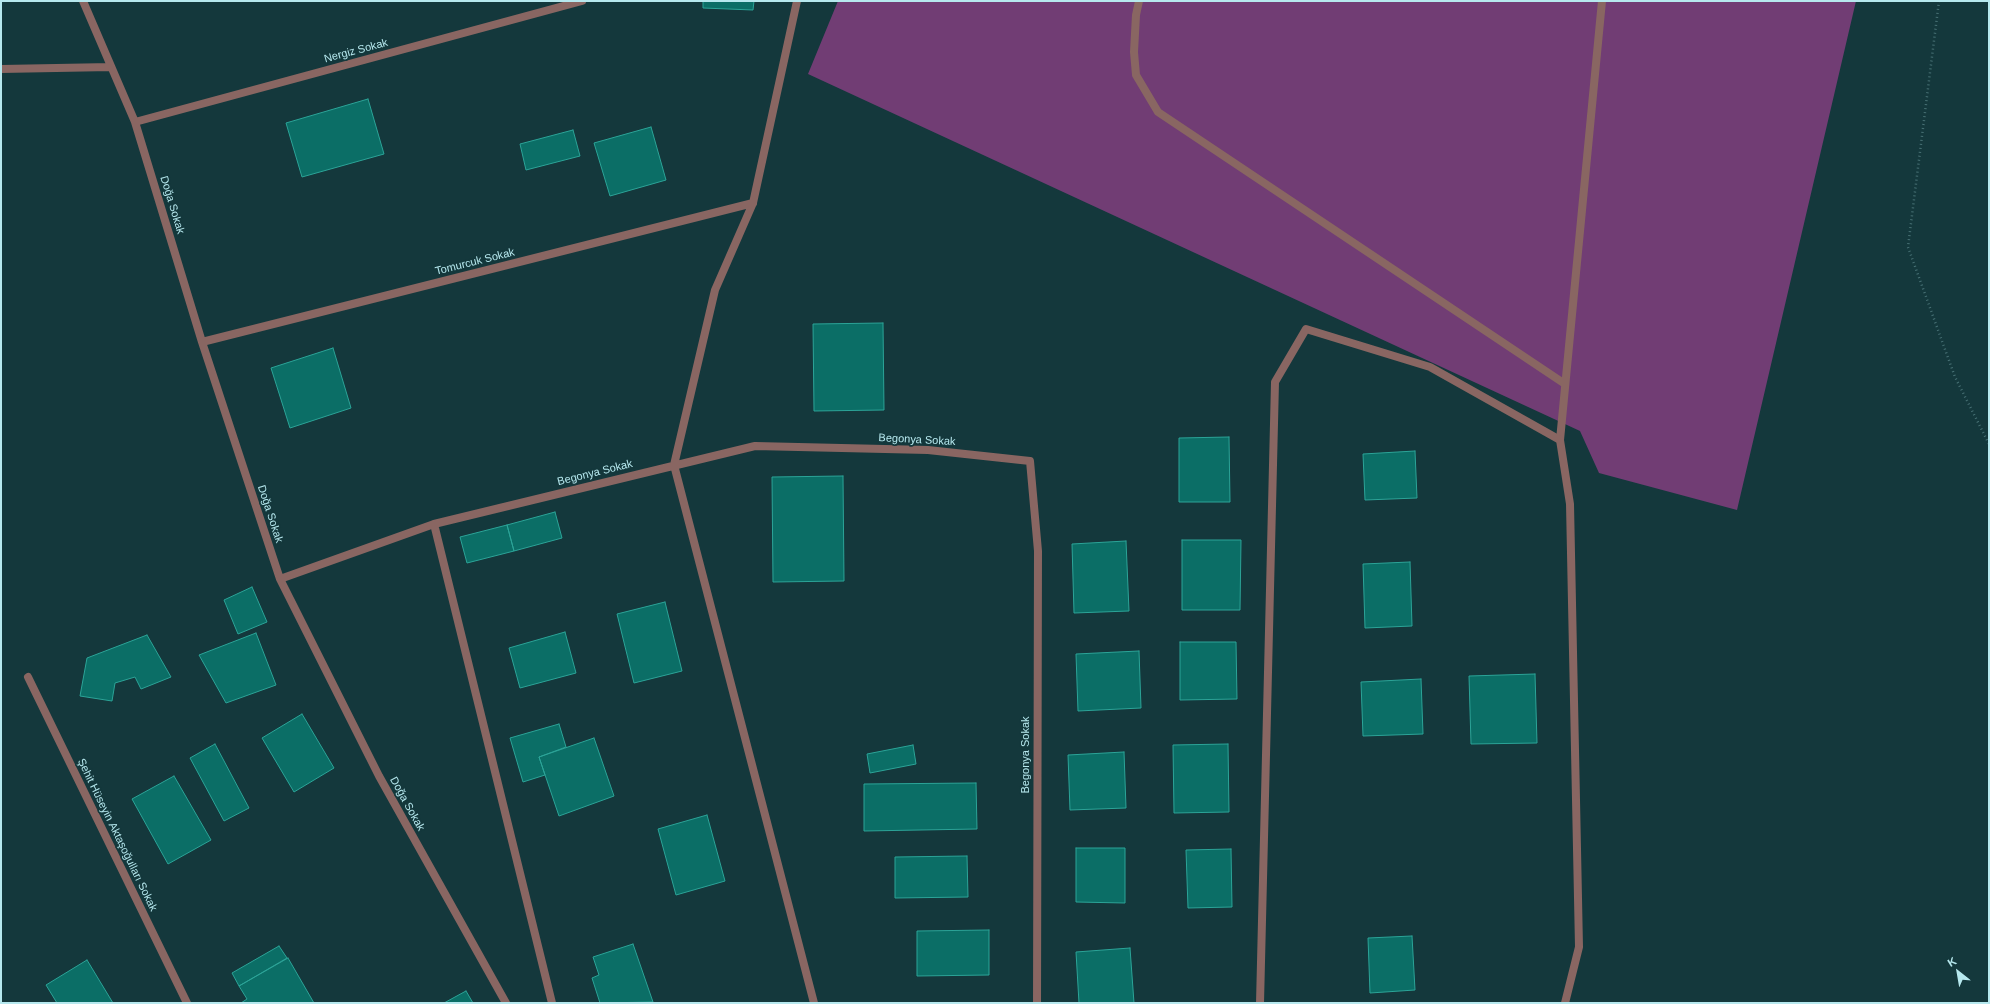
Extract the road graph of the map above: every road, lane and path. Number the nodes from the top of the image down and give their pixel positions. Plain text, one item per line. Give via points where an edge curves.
1 (83, 1) edge
2 (582, 1) edge
3 (797, 1) edge
4 (1139, 1) edge
5 (1602, 1) edge
6 (1939, 1) edge
7 (110, 67) junction
8 (1, 69) edge
9 (135, 122) junction
10 (753, 203) junction
11 (202, 342) junction
12 (1565, 384) junction
13 (1560, 440) junction
14 (1989, 444) edge
15 (674, 465) junction
16 (434, 524) junction
17 (280, 579) junction
18 (28, 677) dead end
19 (187, 1003) edge
20 (506, 1003) edge
21 (552, 1003) edge
22 (814, 1003) edge
23 (1037, 1003) edge
24 (1260, 1003) edge
25 (1565, 1003) edge

1 - 7 street, Doğa Sokak
2 - 9 street, Nergiz Sokak
3 - 10 street
4 - 12 street via 1134,52 1136,75 1158,112
5 - 12 street
6 - 14 path via 1908,247 1955,377
7 - 8 street
7 - 9 street, Doğa Sokak
9 - 11 street, Doğa Sokak
10 - 11 street, Tomurcuk Sokak
10 - 15 street via 715,290
11 - 17 street, Doğa Sokak
12 - 13 street
13 - 24 street via 1430,366 1306,329 1275,382
13 - 25 street via 1570,504 1579,947
15 - 16 street, Begonya Sokak
15 - 22 street
15 - 23 street, Begonya Sokak via 755,446 928,450 1030,462 1038,551
16 - 17 street, Begonya Sokak
16 - 21 street
17 - 20 street, Doğa Sokak via 378,776
18 - 19 street, Şehit Hüseyin Aktaşoğulları Sokak

